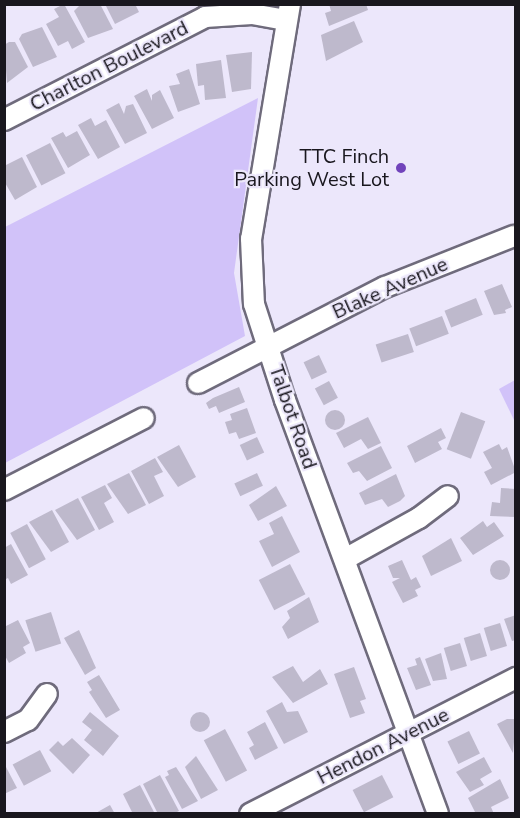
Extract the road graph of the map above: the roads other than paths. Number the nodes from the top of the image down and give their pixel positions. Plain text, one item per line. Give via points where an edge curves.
1 (288, 12) edge
2 (4, 120) edge
3 (514, 236) edge
4 (268, 345) junction
5 (198, 383) dead end
6 (144, 418) dead end
7 (4, 490) edge
8 (448, 496) dead end
9 (345, 559) junction
10 (516, 678) edge
11 (48, 694) dead end
12 (4, 732) edge
13 (409, 732) junction
14 (250, 813) edge
15 (438, 813) edge

1 - 2 street, Charlton Boulevard via 206,17
1 - 4 street, Talbot Road via 251,240 254,301
3 - 4 street, Blake Avenue via 385,287
4 - 5 street, Blake Avenue via 253,357
4 - 9 street, Talbot Road
6 - 7 street
8 - 9 street via 419,518
9 - 13 street, Talbot Road
10 - 13 street, Hendon Avenue
11 - 12 street via 28,720
13 - 14 street, Hendon Avenue
13 - 15 street, Talbot Road

